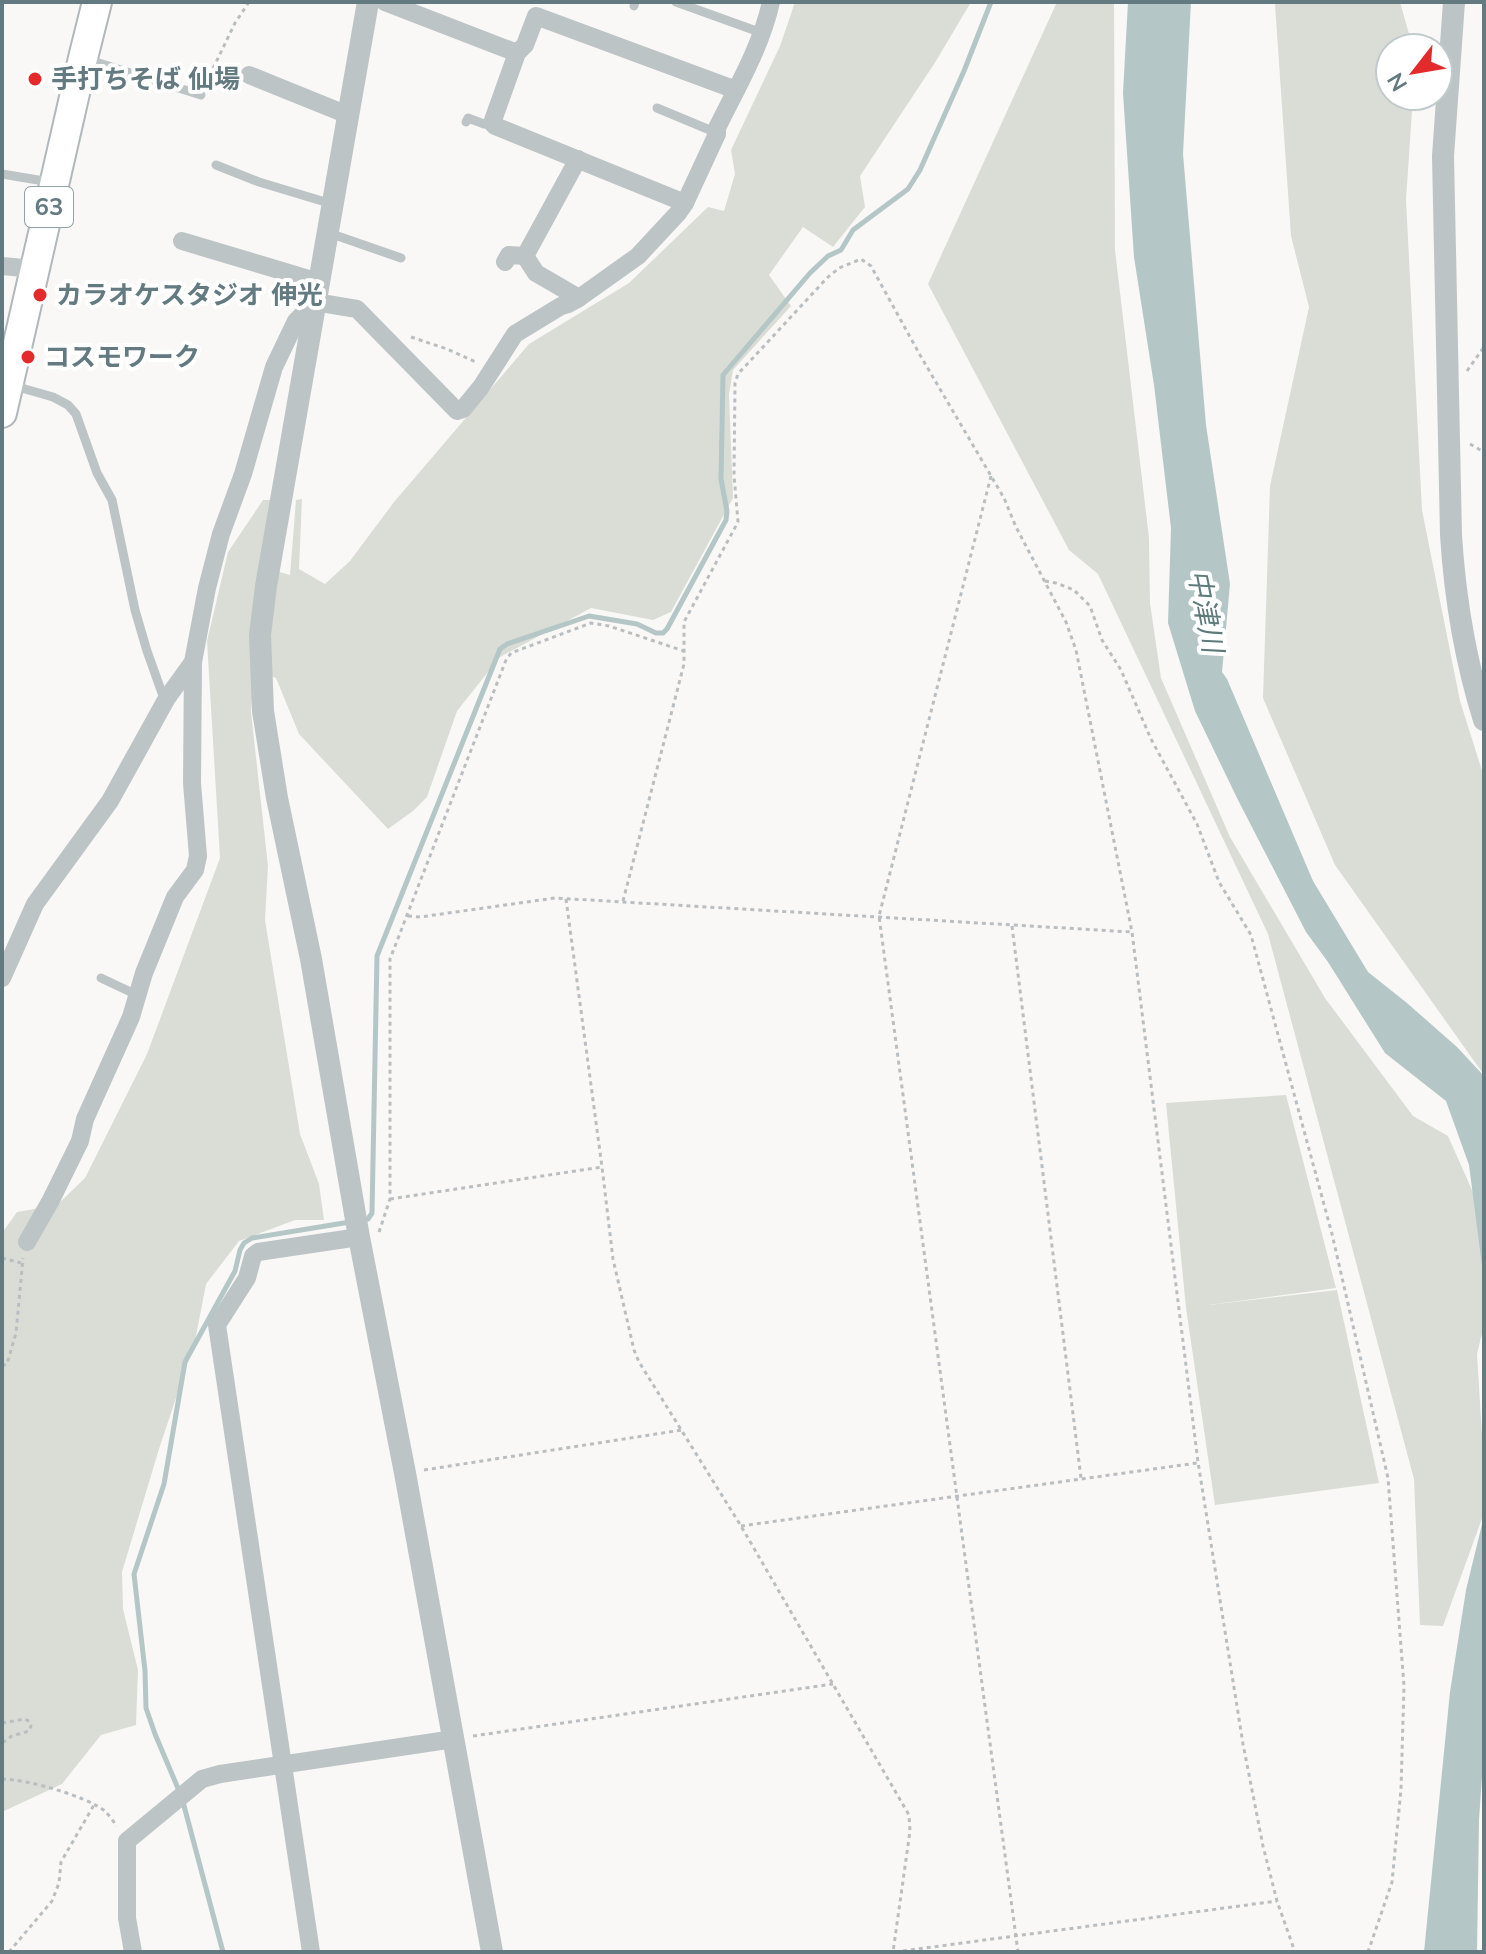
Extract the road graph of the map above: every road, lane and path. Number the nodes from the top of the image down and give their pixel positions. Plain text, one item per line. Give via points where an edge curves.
1 (97, 2) edge
2 (249, 2) edge
3 (368, 2) edge
4 (385, 2) edge
5 (676, 2) edge
6 (771, 2) edge
7 (1454, 2) edge
8 (762, 33) junction
9 (517, 53) junction
10 (83, 58) junction
11 (257, 83) dead end
12 (736, 90) junction
13 (201, 95) joint
14 (657, 108) dead end
15 (348, 115) junction
16 (466, 122) dead end
17 (492, 123) junction
18 (717, 133) junction
19 (578, 159) junction
20 (216, 165) dead end
21 (270, 172) dead end
22 (2, 174) edge
23 (54, 183) junction
24 (267, 185) junction
25 (685, 203) junction
26 (332, 204) junction
27 (327, 233) junction
28 (182, 241) dead end
29 (525, 256) junction
30 (401, 258) dead end
31 (505, 262) dead end
32 (2, 266) edge
33 (35, 269) junction
34 (317, 292) junction
35 (579, 298) junction
36 (381, 332) junction
37 (493, 369) junction
38 (6, 384) edge
39 (2, 413) edge
40 (991, 476) junction
41 (1045, 581) junction
42 (684, 651) junction
43 (193, 662) junction
44 (167, 698) junction
45 (1484, 720) edge
46 (566, 899) junction
47 (623, 901) junction
48 (408, 916) junction
49 (879, 916) junction
50 (1012, 925) junction
51 (1132, 932) junction
52 (2, 978) edge
53 (101, 978) dead end
54 (137, 995) junction
55 (602, 1167) junction
56 (390, 1199) junction
57 (358, 1232) junction
58 (27, 1242) joint
59 (2, 1258) edge
60 (21, 1263) junction
61 (2, 1366) edge
62 (682, 1430) junction
63 (1198, 1462) junction
64 (405, 1473) junction
65 (1081, 1478) junction
66 (956, 1496) junction
67 (741, 1526) junction
68 (833, 1684) junction
69 (2, 1723) edge
70 (454, 1739) junction
71 (2, 1743) edge
72 (284, 1766) junction
73 (2, 1779) edge
74 (94, 1805) junction
75 (127, 1841) junction
76 (1277, 1901) junction
77 (1015, 1935) junction
78 (9, 1952) edge
79 (133, 1952) edge
80 (311, 1952) edge
81 (492, 1952) edge
82 (894, 1952) edge
83 (1018, 1952) edge
84 (1295, 1952) edge
85 (1368, 1952) edge

1 - 10 main road, 63
2 - 13 path
3 - 15 street
4 - 9 street
5 - 8 lane
6 - 8 street
7 - 45 street via 1443,156 1451,535 1463,638
8 - 12 street
9 - 12 street via 536,16 562,20 650,51
9 - 17 street
10 - 13 lane
10 - 23 main road, 63
11 - 15 street
12 - 18 street
14 - 18 lane
15 - 26 street
16 - 17 lane via 468,118
17 - 19 street
18 - 25 street
19 - 25 street
19 - 29 street
20 - 24 lane
21 - 24 lane
22 - 23 lane
23 - 33 main road, 63
24 - 26 lane
25 - 35 street via 638,256
26 - 27 street
27 - 30 lane
27 - 34 street
28 - 34 street
29 - 31 street via 509,255
29 - 35 street via 536,273
32 - 33 street
33 - 38 main road, 63
34 - 36 street via 357,309
34 - 43 street via 274,367 221,534
34 - 57 street via 266,586 260,635 263,711
35 - 37 street via 515,334
36 - 37 path via 405,335
36 - 37 street via 457,411
38 - 39 main road, 63
38 - 44 lane via 53,397 76,414 112,500 135,610
40 - 41 path
40 - 42 path via 871,266 861,259 839,268 738,374 738,522 684,622
40 - 49 path
41 - 51 path via 1076,650
41 - 85 path via 1074,590 1090,606 1102,640 1197,824 1219,882 1251,935 1335,1249 1388,1478 1404,1686 1392,1882
42 - 47 path
42 - 48 path via 591,623 511,653
43 - 44 street
43 - 54 street via 192,783 198,856 195,870 175,897
44 - 52 street via 110,801 35,904
46 - 47 path
46 - 48 path
46 - 55 path
47 - 49 path
48 - 56 path via 390,959
49 - 50 path
49 - 66 path
50 - 51 path
50 - 65 path
51 - 63 path
53 - 54 lane
54 - 58 street via 80,1141
55 - 56 path
55 - 62 path via 613,1259 634,1350
56 - 57 path via 375,1245
57 - 64 street
57 - 72 street via 258,1252 217,1325
58 - 60 path
59 - 60 path
60 - 61 path via 16,1333
62 - 64 path
62 - 67 path
63 - 65 path
63 - 76 path via 1243,1744
64 - 70 street
65 - 66 path
66 - 67 path
66 - 77 path
67 - 68 path
68 - 70 path
68 - 82 path via 909,1815
69 - 71 path via 25,1719 31,1726
70 - 72 street
70 - 81 street
72 - 75 street via 202,1779
72 - 80 street
73 - 74 path via 17,1779
74 - 75 path via 107,1813
74 - 78 path via 61,1862 52,1901
75 - 79 street via 127,1918
76 - 77 path
76 - 84 path
77 - 82 path
77 - 83 path

